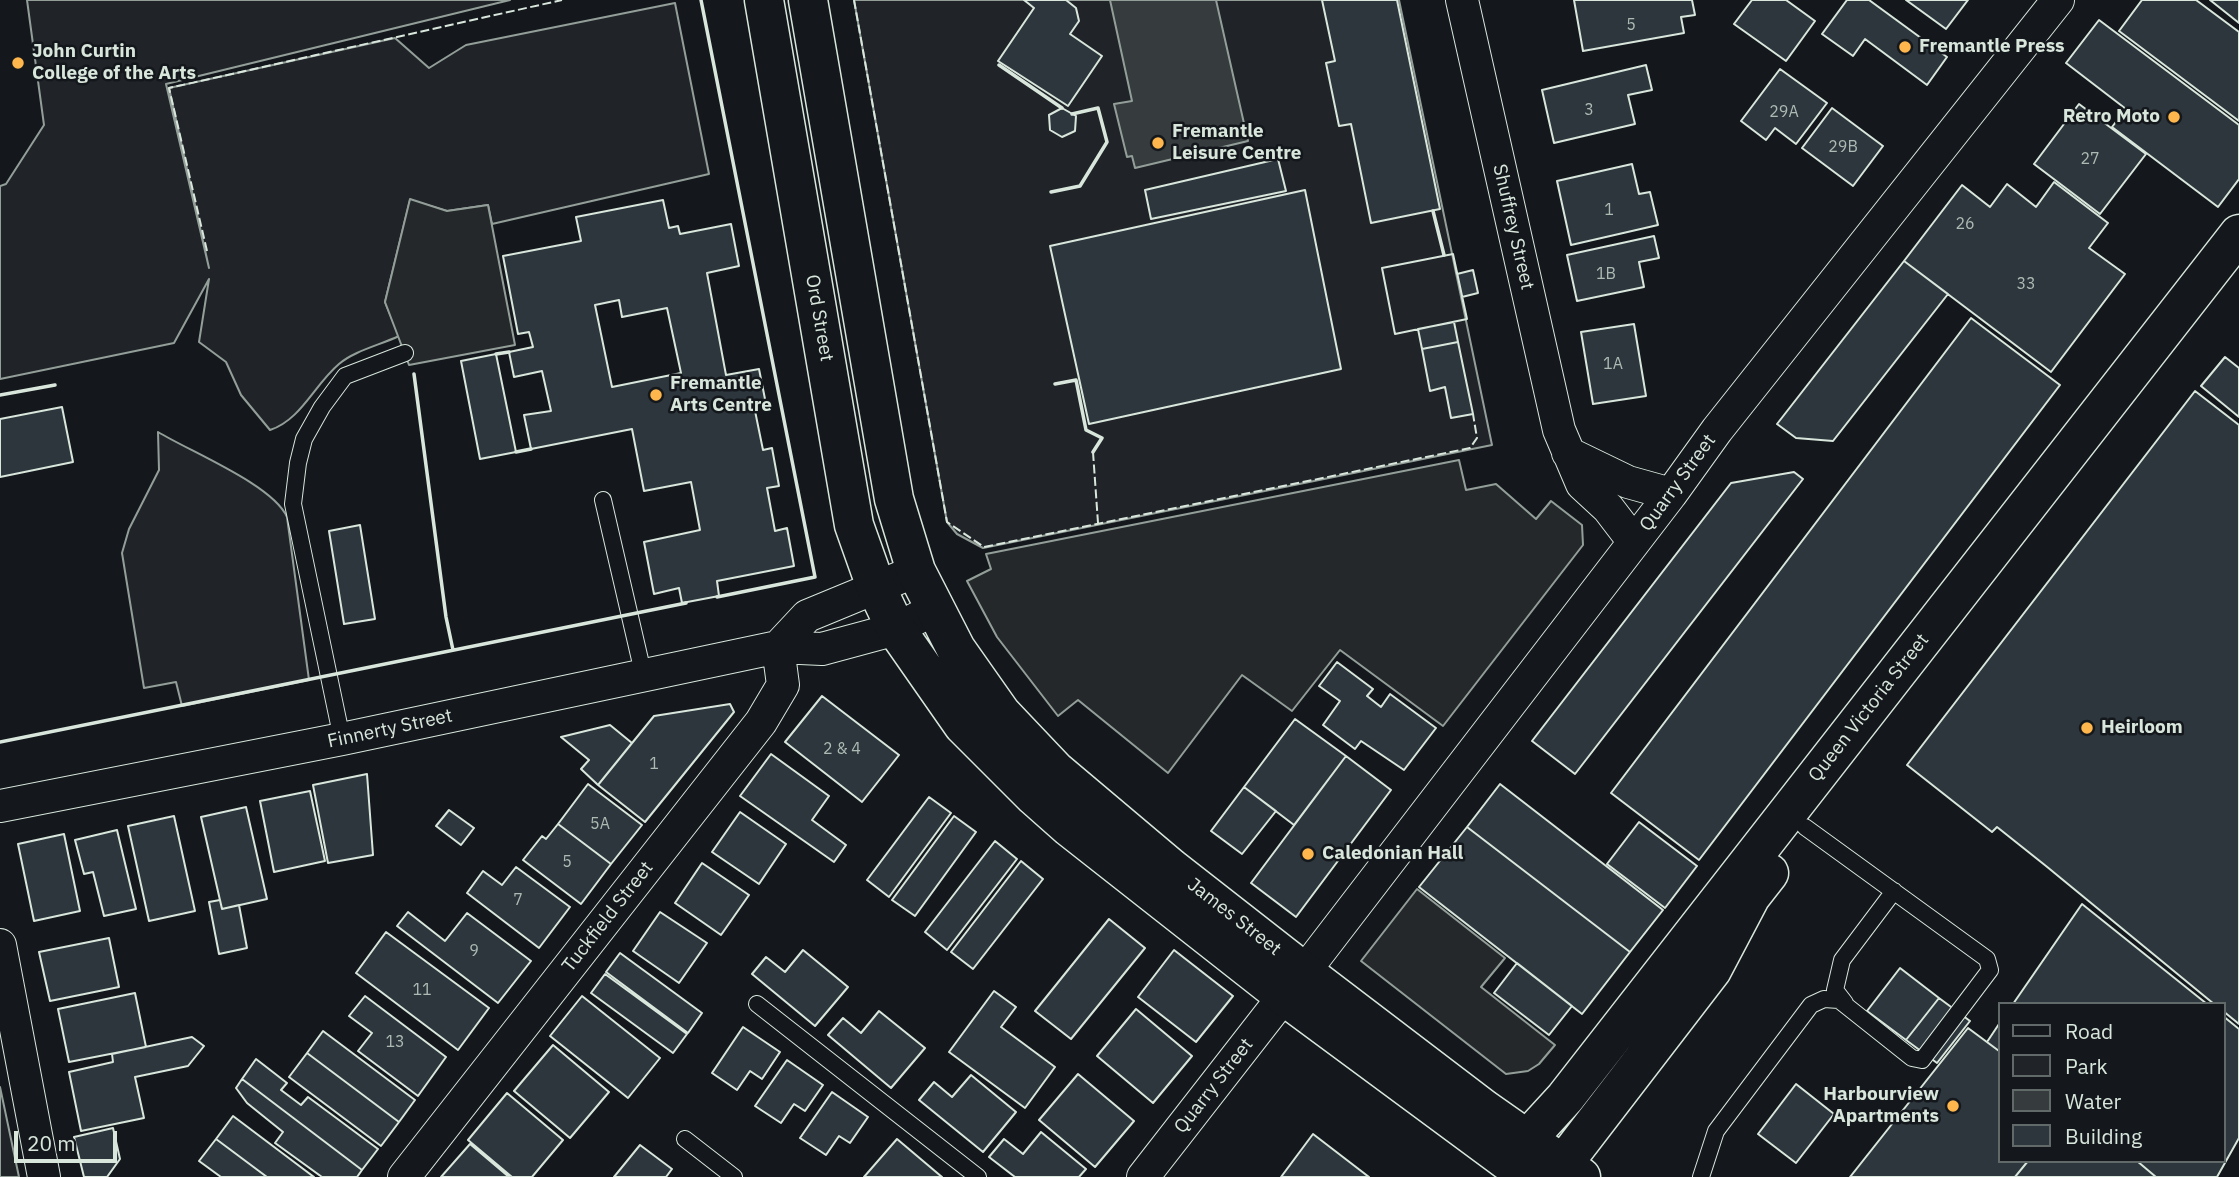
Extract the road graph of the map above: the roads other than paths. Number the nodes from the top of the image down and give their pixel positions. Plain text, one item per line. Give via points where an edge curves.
1 (764, 0) edge
2 (808, 0) edge
3 (1462, 0) edge
4 (2058, 0) edge
5 (2239, 234) edge
6 (2239, 270) edge
7 (405, 353) dead end
8 (1569, 453) junction
9 (1671, 495) junction
10 (603, 500) dead end
11 (1634, 542) junction
12 (916, 571) junction
13 (876, 587) junction
14 (933, 610) junction
15 (896, 629) junction
16 (778, 647) junction
17 (644, 677) junction
18 (342, 739) junction
19 (0, 806) edge
20 (1805, 827) junction
21 (1894, 891) junction
22 (0, 945) edge
23 (1842, 960) junction
24 (1294, 984) junction
25 (1844, 1003) junction
26 (757, 1004) dead end
27 (1811, 1005) junction
28 (685, 1139) dead end
29 (1536, 1167) edge
30 (44, 1177) edge
31 (404, 1177) edge
32 (734, 1177) edge
33 (978, 1177) edge
34 (1143, 1177) edge
35 (1701, 1177) edge

1 - 13 main road, Ord Street via 854,525
2 - 12 main road via 889,474
3 - 8 street, Shuffrey Street via 1559,430
4 - 9 street, Quarry Street via 1717,430
5 - 29 main road, Queen Victoria Street via 1582,1076
6 - 20 main road, Queen Victoria Street
7 - 18 lane via 345,376 304,439 299,463 293,504
8 - 9 street via 1628,482
8 - 11 street, Shuffrey Street via 1582,484
9 - 11 street, Quarry Street
10 - 17 lane
11 - 24 street, Quarry Street
12 - 13 street
12 - 14 main road
13 - 15 main road, Ord Street
13 - 16 street via 807,616
14 - 15 street, Finnerty Street
14 - 24 main road, James Street via 1001,713 1056,771 1171,868
15 - 16 street, Finnerty Street via 820,650
15 - 24 main road, James Street via 963,725 1034,796 1069,827
16 - 17 street, Finnerty Street
16 - 31 street, Tuckfield Street via 783,685 761,722
17 - 18 street, Finnerty Street
18 - 19 street, Finnerty Street
20 - 21 lane
20 - 29 main road, Queen Victoria Street via 1751,896 1712,970
21 - 23 lane
21 - 25 lane via 1987,959 1987,976 1922,1060 1912,1058
22 - 30 street
23 - 25 lane via 1835,990
23 - 27 lane
24 - 29 main road, James Street via 1484,1110
24 - 34 street, Quarry Street
25 - 27 lane via 1830,998
26 - 33 lane
27 - 35 lane via 1716,1131
28 - 32 lane

